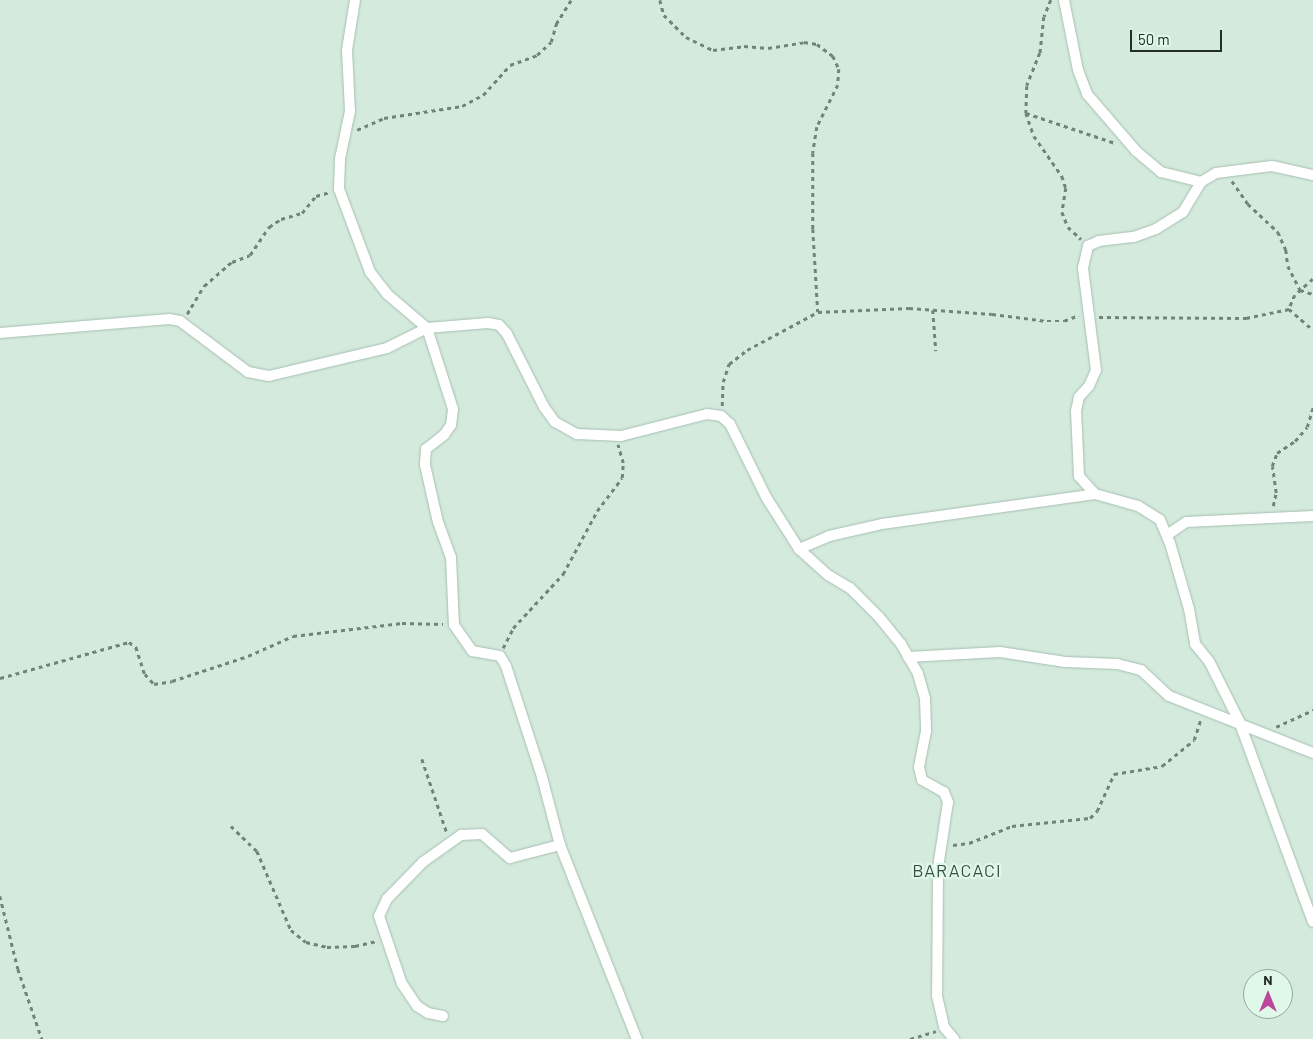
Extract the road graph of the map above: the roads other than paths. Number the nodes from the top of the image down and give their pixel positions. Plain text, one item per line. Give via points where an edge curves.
1 (355, 0) edge
2 (1064, 0) edge
3 (1313, 175) edge
4 (1201, 182) junction
5 (427, 328) junction
6 (0, 333) edge
7 (1096, 494) junction
8 (1313, 516) edge
9 (1167, 535) junction
10 (799, 549) junction
11 (908, 657) junction
12 (1239, 721) junction
13 (1313, 754) edge
14 (560, 845) junction
15 (1313, 922) edge
16 (443, 1016) dead end
17 (637, 1039) edge
18 (954, 1039) edge

1 - 5 street via 348,34 347,134 340,159 339,189 370,272 387,294
2 - 4 street via 1078,70 1087,94 1136,151 1161,172
3 - 4 street via 1272,166 1216,173
4 - 7 street via 1183,212 1156,229 1134,237 1099,241 1088,246 1083,256 1085,300 1096,370 1089,386 1079,397 1076,411 1079,476
5 - 6 street via 387,348 282,374 258,376 236,365 180,322 154,319
5 - 10 street via 499,325 555,422 577,434 614,436 707,414 721,416 730,424 766,497
5 - 14 street via 454,409 451,425 426,449 425,465 438,522 451,557 454,625 472,652 500,656 542,776
7 - 9 street via 1138,506 1160,520
7 - 10 street via 882,524 829,536
8 - 9 street via 1186,522
9 - 12 street via 1189,608 1195,644 1209,661
10 - 11 street via 828,575 850,588 879,617
11 - 12 street via 1000,652 1065,662 1117,664 1141,670 1170,696
11 - 18 street via 918,674 925,699 926,731 919,767 922,780 944,792 948,802 940,846 937,996 944,1027
12 - 13 street
12 - 15 street
14 - 16 street via 510,858 482,834 471,833 450,841 407,876 380,908 384,938 407,994 428,1013
14 - 17 street

